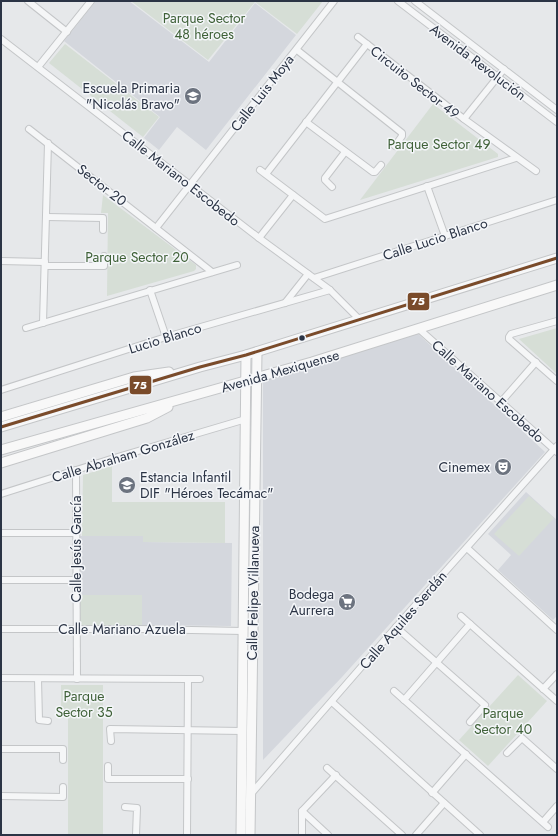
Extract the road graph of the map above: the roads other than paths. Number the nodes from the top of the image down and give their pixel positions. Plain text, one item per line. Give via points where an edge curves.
1 (28, 1) edge
2 (91, 1) edge
3 (334, 1) edge
4 (398, 1) edge
5 (415, 1) edge
6 (67, 32) junction
7 (358, 36) dead end
8 (1, 39) edge
9 (367, 44) junction
10 (297, 50) junction
11 (38, 67) junction
12 (504, 69) junction
13 (498, 77) junction
14 (337, 82) junction
15 (557, 110) edge
16 (464, 120) junction
17 (306, 122) junction
18 (557, 122) edge
19 (29, 128) dead end
20 (48, 143) junction
21 (395, 146) dead end
22 (345, 152) junction
23 (516, 158) junction
24 (381, 165) dead end
25 (260, 170) dead end
26 (536, 171) dead end
27 (266, 174) junction
28 (190, 185) junction
29 (427, 186) junction
30 (332, 187) dead end
31 (293, 195) junction
32 (557, 200) edge
33 (47, 217) junction
34 (156, 228) junction
35 (103, 230) dead end
36 (445, 236) junction
37 (259, 238) junction
38 (104, 256) dead end
39 (557, 258) edge
40 (1, 261) edge
41 (45, 264) junction
42 (237, 264) dead end
43 (212, 272) junction
44 (308, 274) junction
45 (314, 278) junction
46 (557, 285) edge
47 (150, 290) junction
48 (330, 290) junction
49 (285, 303) junction
50 (359, 319) junction
51 (557, 321) edge
52 (43, 323) junction
53 (26, 328) dead end
54 (419, 329) junction
55 (166, 338) junction
56 (257, 352) junction
57 (246, 355) junction
58 (536, 362) junction
59 (200, 367) junction
60 (257, 378) junction
61 (247, 381) junction
62 (557, 382) edge
63 (1, 390) edge
64 (185, 398) junction
65 (501, 402) junction
66 (1, 417) edge
67 (246, 419) junction
68 (1, 427) edge
69 (556, 449) edge
70 (1, 450) edge
71 (1, 463) edge
72 (76, 470) junction
73 (1, 494) edge
74 (1, 533) edge
75 (76, 533) junction
76 (467, 548) junction
77 (1, 580) edge
78 (76, 580) junction
79 (461, 616) dead end
80 (470, 624) junction
81 (396, 627) junction
82 (1, 628) edge
83 (76, 629) junction
84 (557, 630) edge
85 (243, 631) junction
86 (437, 662) junction
87 (557, 674) edge
88 (1, 678) edge
89 (38, 679) junction
90 (77, 679) junction
91 (188, 679) junction
92 (200, 679) dead end
93 (543, 689) junction
94 (394, 691) dead end
95 (404, 700) junction
96 (557, 701) edge
97 (332, 702) junction
98 (48, 721) dead end
99 (470, 722) dead end
100 (188, 730) junction
101 (242, 732) junction
102 (110, 741) dead end
103 (247, 743) junction
104 (1, 749) edge
105 (507, 753) dead end
106 (466, 754) junction
107 (64, 760) dead end
108 (108, 766) dead end
109 (328, 768) dead end
110 (557, 769) edge
111 (336, 775) junction
112 (188, 779) junction
113 (63, 787) dead end
114 (432, 793) junction
115 (250, 795) junction
116 (1, 796) edge
117 (444, 803) junction
118 (557, 806) edge
119 (125, 807) dead end
120 (302, 811) junction
121 (542, 822) junction
122 (548, 827) dead end
123 (136, 835) edge
124 (187, 835) edge
125 (241, 835) edge
126 (250, 835) edge
127 (302, 835) edge
128 (328, 835) edge
129 (402, 835) edge
130 (416, 835) edge
131 (480, 835) edge

1 - 6 street
2 - 6 street
3 - 10 street, Calle Luis Moya
4 - 13 street, Avenida Revolución
5 - 12 street, Avenida Revolución
6 - 11 street
7 - 9 street, Circuito Sector 49
8 - 11 street, Calle Mariano Escobedo
9 - 14 street, Circuito Sector 49
9 - 16 street, Circuito Sector 49
10 - 14 street
10 - 28 street, Calle Luis Moya
11 - 28 street, Calle Mariano Escobedo
12 - 13 street, Circuito Sector 49
12 - 15 street, Avenida Revolución
13 - 16 street, Circuito Sector 49
13 - 18 street, Avenida Revolución
14 - 17 street, Circuito Sector 49
14 - 21 street via 402,133
16 - 23 street, Circuito Sector 49
17 - 22 street
17 - 27 street, Circuito Sector 49
19 - 20 street, Sector 20
20 - 33 street
20 - 34 street, Sector 20
22 - 24 street via 374,173
22 - 30 street via 324,178
23 - 26 street, Circuito Sector 49
23 - 29 street
25 - 27 street
27 - 31 street
28 - 34 street
28 - 37 street, Calle Mariano Escobedo
29 - 31 street via 325,219
29 - 36 street
31 - 37 street
32 - 36 street, Calle Lucio Blanco
33 - 35 street via 104,218
33 - 41 street
34 - 43 street, Sector 20
36 - 45 street, Calle Lucio Blanco
37 - 44 street, Calle Mariano Escobedo
38 - 41 street via 104,266
39 - 50 main road, Avenida Mexiquense
40 - 41 street
41 - 52 street
42 - 43 street
43 - 47 street
44 - 45 street, Calle Mariano Escobedo
44 - 49 street
45 - 48 street, Calle Mariano Escobedo
46 - 54 main road, Avenida Mexiquense
47 - 52 street
47 - 55 street
48 - 49 street, Lucio Blanco
48 - 50 street, Calle Mariano Escobedo
49 - 55 street, Lucio Blanco
50 - 56 main road, Avenida Mexiquense
51 - 58 street via 509,337
52 - 53 street
54 - 60 main road, Avenida Mexiquense
54 - 65 street, Calle Mariano Escobedo
55 - 63 street, Lucio Blanco
56 - 57 main road, Avenida Mexiquense
56 - 60 main road, Calle Felipe Villanueva
57 - 59 main road, Avenida Mexiquense
57 - 61 main road, Calle Felipe Villanueva
58 - 62 street
58 - 65 street
59 - 66 main road via 134,377
59 - 68 main road, Avenida Mexiquense
60 - 61 main road, Avenida Mexiquense
60 - 103 main road, Calle Felipe Villanueva
61 - 64 main road, Avenida Mexiquense
61 - 67 main road, Calle Felipe Villanueva
64 - 70 main road, Avenida Mexiquense
64 - 71 main road via 147,418
65 - 69 street, Calle Mariano Escobedo
67 - 72 street, Calle Abraham González
67 - 85 main road, Calle Felipe Villanueva
69 - 76 street, Calle Aquiles Serdán
72 - 73 street, Calle Abraham González
72 - 75 street, Calle Jesús García
74 - 75 street
75 - 78 street, Calle Jesús García
76 - 81 street, Calle Aquiles Serdán
76 - 84 street
77 - 78 street
78 - 83 street, Calle Jesús García
79 - 80 street
80 - 86 street
80 - 93 street
81 - 86 street
81 - 97 street, Calle Aquiles Serdán
82 - 83 street, Calle Mariano Azuela
83 - 85 street, Calle Mariano Azuela
83 - 90 street, Calle Jesús García
85 - 101 main road, Calle Felipe Villanueva
86 - 95 street
86 - 99 street via 484,705
87 - 93 street
88 - 89 street
89 - 90 street
89 - 98 street via 38,718
90 - 91 street
91 - 92 street
91 - 100 street
93 - 96 street
94 - 95 street
95 - 106 street
97 - 114 street
97 - 115 street, Calle Aquiles Serdán
100 - 101 street
100 - 102 street via 110,729
100 - 112 street
101 - 103 main road, Calle Felipe Villanueva
103 - 115 main road, Calle Felipe Villanueva
103 - 125 main road, Calle Felipe Villanueva
104 - 107 street via 63,749
105 - 110 street via 522,738
106 - 114 street
106 - 121 street
108 - 112 street via 108,779
109 - 111 street
111 - 120 street
111 - 129 street
112 - 124 street
113 - 116 street via 63,797
114 - 117 street
115 - 126 main road, Calle Felipe Villanueva
117 - 130 street
117 - 131 street
118 - 121 street
119 - 123 street via 137,808
120 - 127 street
120 - 128 street
121 - 122 street

